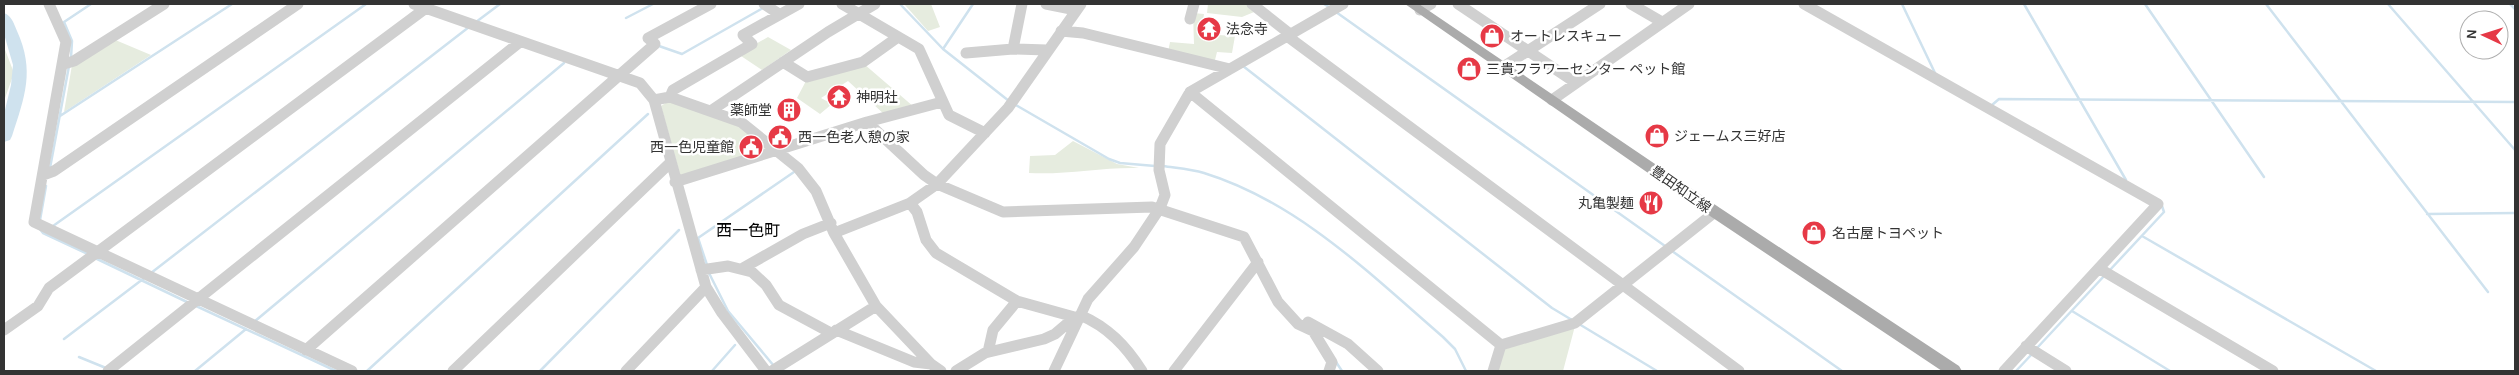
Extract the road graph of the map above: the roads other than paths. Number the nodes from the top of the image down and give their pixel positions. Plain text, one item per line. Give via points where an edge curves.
1 (49, 4) edge
2 (164, 4) edge
3 (298, 4) edge
4 (414, 4) edge
5 (710, 4) edge
6 (764, 4) edge
7 (798, 4) edge
8 (842, 4) edge
9 (875, 4) edge
10 (1022, 4) edge
11 (1046, 4) edge
12 (1194, 4) edge
13 (1252, 4) edge
14 (1343, 4) edge
15 (1458, 4) edge
16 (1600, 4) edge
17 (1631, 4) edge
18 (1690, 4) edge
19 (1804, 4) edge
20 (1421, 6) edge
21 (1079, 7) edge
22 (426, 8) junction
23 (859, 13) junction
24 (779, 14) junction
25 (1190, 19) dead end
26 (1662, 22) junction
27 (1061, 31) junction
28 (1289, 35) junction
29 (898, 37) junction
30 (520, 42) junction
31 (1013, 49) junction
32 (1047, 50) junction
33 (1528, 50) junction
34 (966, 53) dead end
35 (783, 62) junction
36 (64, 64) junction
37 (1503, 67) junction
38 (1230, 69) junction
39 (619, 76) junction
40 (1576, 82) junction
41 (60, 86) junction
42 (1190, 92) junction
43 (670, 97) junction
44 (654, 100) junction
45 (1552, 100) junction
46 (942, 102) junction
47 (46, 109) dead end
48 (712, 110) junction
49 (867, 122) junction
50 (985, 133) junction
51 (778, 150) junction
52 (671, 162) junction
53 (43, 175) junction
54 (674, 182) junction
55 (937, 184) junction
56 (910, 203) junction
57 (1160, 208) junction
58 (1715, 212) junction
59 (832, 228) junction
60 (97, 252) junction
61 (1258, 262) junction
62 (743, 268) junction
63 (2100, 269) junction
64 (700, 270) junction
65 (1624, 286) junction
66 (706, 287) junction
67 (1284, 298) dead end
68 (198, 300) junction
69 (1017, 301) junction
70 (876, 306) junction
71 (1078, 317) junction
72 (1315, 329) junction
73 (4, 330) edge
74 (833, 332) junction
75 (1501, 345) junction
76 (2026, 346) junction
77 (306, 350) junction
78 (988, 352) junction
79 (936, 368) edge
80 (108, 371) edge
81 (352, 371) edge
82 (453, 371) edge
83 (626, 371) edge
84 (766, 371) edge
85 (772, 371) edge
86 (956, 371) edge
87 (1054, 371) edge
88 (1142, 371) edge
89 (1174, 371) edge
90 (1328, 371) edge
91 (1378, 371) edge
92 (1493, 371) edge
93 (1739, 371) edge
94 (1954, 371) edge
95 (2004, 371) edge
96 (2066, 371) edge
97 (2273, 371) edge

1 - 36 street via 66,42
2 - 36 street via 74,61
3 - 53 street via 54,171
4 - 22 street
5 - 39 street via 648,38 655,44
6 - 24 street
7 - 24 street
8 - 23 street
9 - 23 street
10 - 31 street
11 - 21 street
12 - 25 street
13 - 28 street
14 - 28 street
15 - 33 street
16 - 33 street
17 - 26 street
18 - 26 street
19 - 63 street via 2158,204
20 - 37 main road, 豊田知立線
21 - 27 street
22 - 30 street
22 - 60 street
23 - 29 street
23 - 35 street
24 - 43 street via 743,35 752,44 673,90
26 - 40 street
27 - 32 street
27 - 38 street via 1082,33
28 - 38 street
28 - 65 street
29 - 35 street via 863,62 808,77
29 - 46 street via 918,49
30 - 39 street
30 - 68 street
31 - 32 street
31 - 34 street
32 - 50 street via 1008,108
33 - 37 street
33 - 40 street
35 - 48 street
36 - 41 street
37 - 45 main road, 豊田知立線
38 - 42 street
39 - 44 street via 640,83
39 - 77 street
40 - 45 street
41 - 47 street
41 - 53 street
42 - 57 street via 1160,144 1159,170 1165,195
42 - 75 street
43 - 44 street
43 - 48 street
44 - 52 street
45 - 58 main road, 豊田知立線
46 - 49 street
46 - 50 street via 949,115
48 - 51 street via 741,122
49 - 51 street
49 - 55 street
50 - 55 street
51 - 54 street
51 - 59 street via 809,180
52 - 54 street
52 - 82 street
53 - 60 street via 34,222
54 - 64 street
55 - 56 street
55 - 57 street via 1003,212
56 - 59 street
56 - 69 street via 917,212 926,240 936,253
57 - 61 street via 1244,237
57 - 71 street via 1134,247 1088,300
58 - 65 street
58 - 94 main road, 豊田知立線
59 - 62 street via 803,234
59 - 70 street
60 - 68 street
60 - 73 street via 49,288 38,306
61 - 72 street via 1285,310 1298,324
61 - 89 street
62 - 64 street via 731,264
62 - 74 street via 763,281 779,306
63 - 76 street
63 - 97 street
64 - 66 street
65 - 75 street via 1575,323
65 - 93 street
66 - 83 street
66 - 84 street via 722,314
67 - 72 street
68 - 77 street
68 - 80 street
69 - 71 street
69 - 78 street via 993,330
70 - 74 street
70 - 79 street
71 - 78 street via 1044,340
71 - 87 street
71 - 88 street via 1090,319 1126,345
72 - 90 street via 1332,362
72 - 91 street via 1348,344
74 - 79 street
74 - 85 street
75 - 92 street
76 - 95 street
76 - 96 street
77 - 81 street
78 - 86 street

